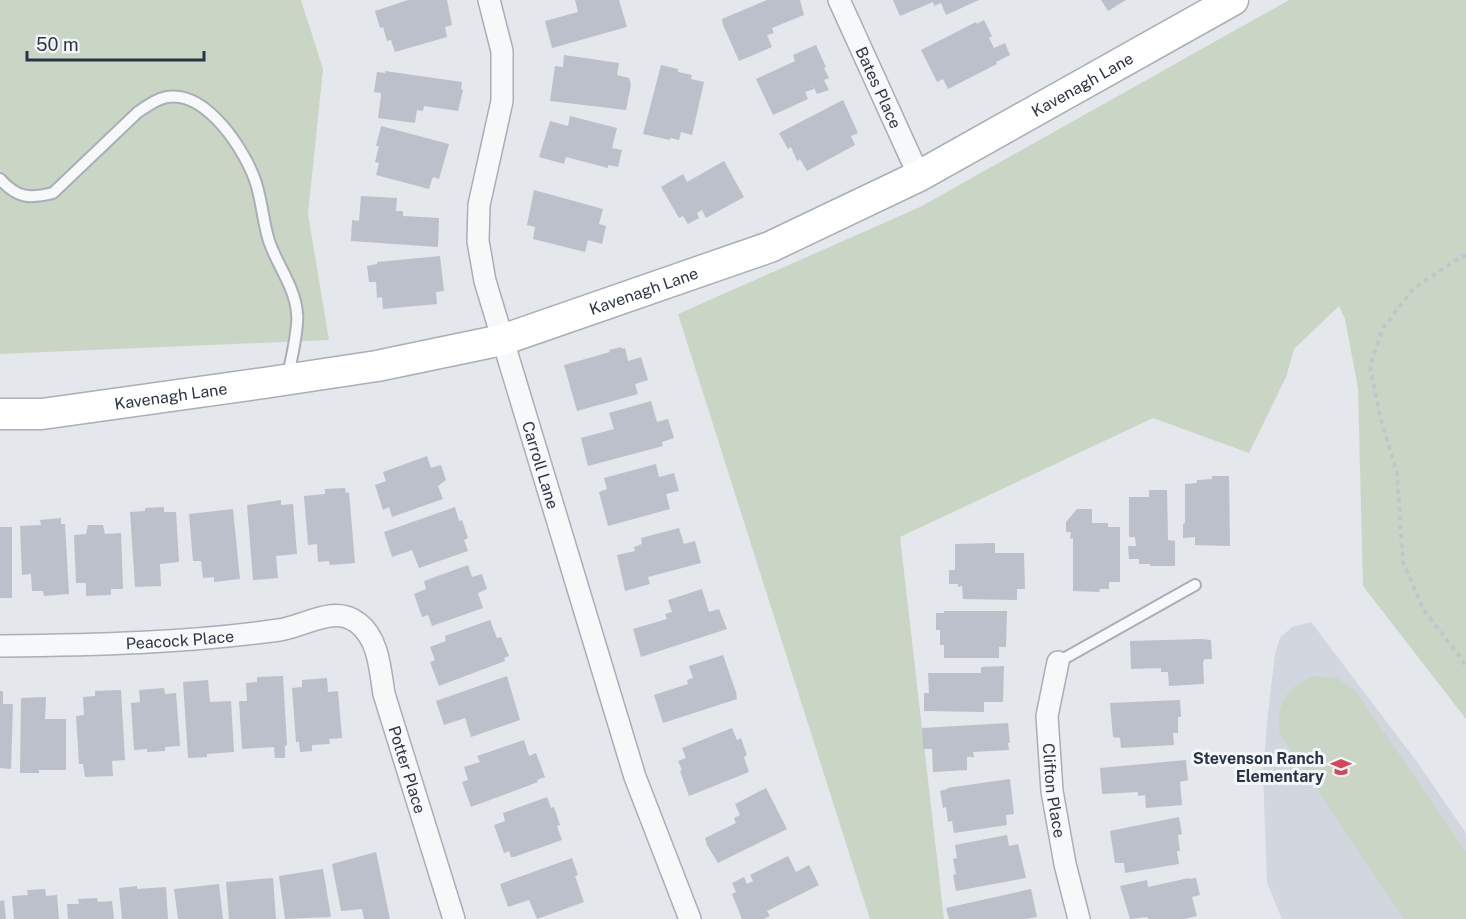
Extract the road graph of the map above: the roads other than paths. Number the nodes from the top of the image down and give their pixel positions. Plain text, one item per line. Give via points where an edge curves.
1 (489, 0) edge
2 (839, 0) edge
3 (1230, 1) edge
4 (919, 176) junction
5 (0, 179) edge
6 (502, 340) junction
7 (288, 379) junction
8 (0, 414) edge
9 (1195, 585) dead end
10 (358, 622) joint
11 (0, 646) edge
12 (1058, 662) joint
13 (454, 919) edge
14 (690, 919) edge
15 (1079, 919) edge

1 - 6 street, Carroll Lane via 502,51 502,101 479,205 477,241
2 - 4 street, Bates Place
3 - 4 main road, Kavenagh Lane
4 - 6 main road, Kavenagh Lane via 770,247
5 - 7 lane via 25,197 53,193 138,112 167,97 179,97 213,116 248,161 269,242 294,299 298,315
6 - 7 main road, Kavenagh Lane via 377,366
6 - 14 street, Carroll Lane via 635,777
7 - 8 main road, Kavenagh Lane via 42,414
9 - 12 lane
10 - 11 street, Peacock Place via 332,615 282,630 144,643
10 - 13 street, Potter Place via 371,637 378,658 384,694
12 - 15 street, Clifton Place via 1047,716 1052,791

